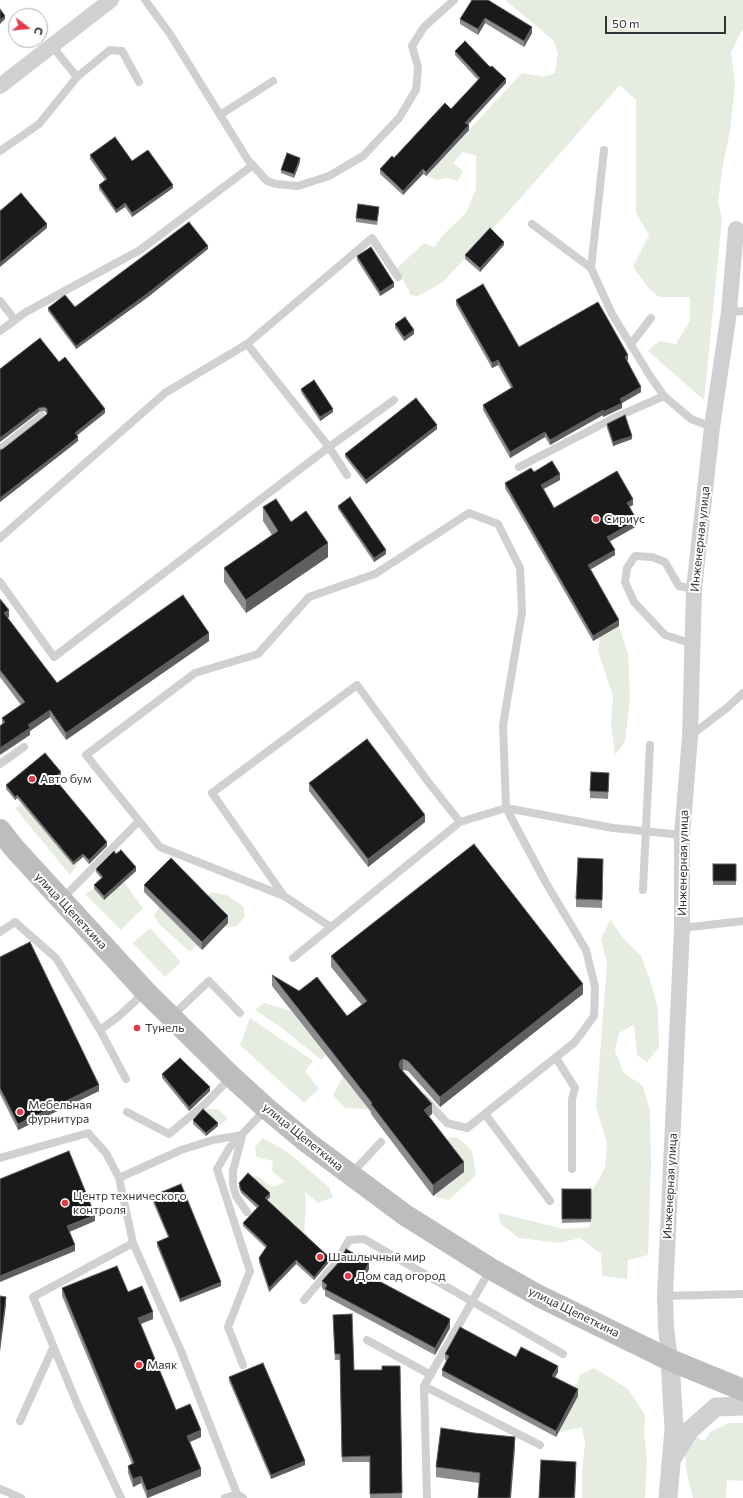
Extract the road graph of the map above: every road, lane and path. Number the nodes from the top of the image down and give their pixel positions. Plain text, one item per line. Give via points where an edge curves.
1 (111, 0) edge
2 (145, 0) edge
3 (454, 0) edge
4 (52, 46) junction
5 (77, 77) junction
6 (273, 81) dead end
7 (139, 82) dead end
8 (0, 86) edge
9 (220, 115) junction
10 (604, 150) dead end
11 (0, 151) edge
12 (252, 165) junction
13 (532, 224) dead end
14 (736, 229) dead end
15 (591, 268) junction
16 (398, 277) dead end
17 (0, 301) edge
18 (736, 311) edge
19 (651, 318) dead end
20 (15, 320) junction
21 (0, 331) edge
22 (246, 344) junction
23 (631, 344) junction
24 (664, 396) junction
25 (394, 400) dead end
26 (42, 416) edge
27 (712, 427) junction
28 (329, 447) junction
29 (0, 449) edge
30 (519, 467) dead end
31 (347, 475) dead end
32 (0, 538) edge
33 (0, 582) edge
34 (694, 589) junction
35 (693, 644) junction
36 (743, 693) edge
37 (690, 737) junction
38 (650, 746) dead end
39 (24, 747) dead end
40 (0, 764) edge
41 (506, 808) junction
42 (139, 821) junction
43 (460, 822) junction
44 (0, 830) edge
45 (646, 832) junction
46 (682, 835) junction
47 (642, 890) dead end
48 (284, 896) junction
49 (61, 900) junction
50 (743, 921) edge
51 (331, 927) junction
52 (682, 928) junction
53 (0, 932) edge
54 (293, 958) dead end
55 (145, 991) junction
56 (240, 1013) dead end
57 (171, 1017) junction
58 (100, 1030) junction
59 (556, 1058) junction
60 (232, 1077) junction
61 (126, 1079) dead end
62 (418, 1091) edge
63 (266, 1108) junction
64 (127, 1112) dead end
65 (485, 1114) junction
66 (242, 1135) junction
67 (381, 1142) dead end
68 (0, 1158) edge
69 (572, 1169) dead end
70 (350, 1174) junction
71 (118, 1178) junction
72 (550, 1201) dead end
73 (247, 1212) dead end
74 (133, 1243) junction
75 (491, 1269) junction
76 (743, 1294) edge
77 (665, 1296) junction
78 (304, 1300) dead end
79 (472, 1302) junction
80 (367, 1340) dead end
81 (53, 1348) junction
82 (563, 1354) dead end
83 (670, 1360) junction
84 (243, 1365) dead end
85 (431, 1375) junction
86 (424, 1386) junction
87 (743, 1390) edge
88 (743, 1406) edge
89 (20, 1421) dead end
90 (540, 1445) dead end
91 (671, 1460) junction
92 (0, 1489) edge
93 (240, 1496) edge
94 (22, 1498) edge
95 (121, 1498) edge
96 (225, 1498) edge
97 (427, 1498) edge
98 (668, 1498) edge

1 - 4 street
2 - 9 lane via 170,34
3 - 12 lane via 424,27 412,46 418,67 416,90 399,118 363,156 329,176 298,186 267,181
4 - 5 lane
4 - 8 street
5 - 7 lane via 110,50 122,51
5 - 11 lane via 39,124
6 - 9 lane
9 - 12 lane
10 - 15 lane
12 - 20 lane via 140,250
13 - 15 lane
14 - 18 street, Инженерная улица
15 - 23 lane via 612,314
16 - 22 lane via 372,238
17 - 20 lane
18 - 27 street, Инженерная улица
19 - 23 lane
20 - 21 lane
22 - 28 lane
22 - 32 lane via 165,393
23 - 24 lane
24 - 27 lane via 691,419
24 - 30 lane via 616,417
25 - 28 lane
26 - 29 lane
27 - 34 street, Инженерная улица
28 - 31 lane
28 - 33 lane via 54,657
34 - 35 street, Инженерная улица
34 - 35 lane via 679,586 665,562 652,557 635,556 627,568 625,582 634,602 665,635
35 - 37 street, Инженерная улица
36 - 37 lane
37 - 46 street, Инженерная улица
38 - 45 lane
39 - 40 lane
41 - 42 lane via 503,725 522,612 520,568 498,524 469,513 375,574 310,597 258,654 195,673 86,755
41 - 43 lane
41 - 45 lane
41 - 59 lane via 586,950 595,987 594,1016 575,1042
42 - 48 lane via 160,847
42 - 49 lane
43 - 48 lane via 357,685 212,793
43 - 51 lane
44 - 49 main road, улица Щепеткина
45 - 46 lane
45 - 47 lane
46 - 52 street, Инженерная улица
48 - 51 lane
49 - 55 main road, улица Щепеткина
50 - 52 lane
51 - 54 lane
52 - 77 street, Инженерная улица
53 - 58 lane via 15,922 56,958
55 - 57 main road, улица Щепеткина
55 - 58 lane
56 - 57 lane via 209,980
57 - 60 main road, улица Щепеткина
58 - 61 lane
59 - 65 lane
59 - 69 lane via 575,1088 572,1099
60 - 63 main road, улица Щепеткина
60 - 64 lane via 169,1134
62 - 65 lane via 448,1123 467,1128
63 - 66 lane
63 - 70 main road, улица Щепеткина
65 - 72 lane
66 - 71 lane via 213,1140 181,1150
66 - 73 lane via 233,1171 233,1185 236,1196
66 - 84 lane via 225,1154 217,1169 250,1271 228,1327
67 - 70 lane
68 - 71 lane via 88,1133 106,1153
70 - 75 main road, улица Щепеткина via 405,1215
71 - 74 lane
74 - 81 lane via 33,1297
74 - 93 lane via 181,1351
75 - 79 lane
75 - 83 main road, улица Щепеткина via 539,1296
76 - 77 lane
77 - 83 street, Инженерная улица
78 - 79 lane via 334,1264 349,1240 364,1239
79 - 82 lane
79 - 85 lane
80 - 85 lane
81 - 89 lane
81 - 95 lane
83 - 87 main road, улица Щепеткина
83 - 91 street, Инженерная улица via 674,1429
85 - 86 lane
86 - 90 lane
86 - 97 lane
88 - 91 street via 716,1408 690,1430
91 - 98 street, Инженерная улица
92 - 94 lane
93 - 96 lane

